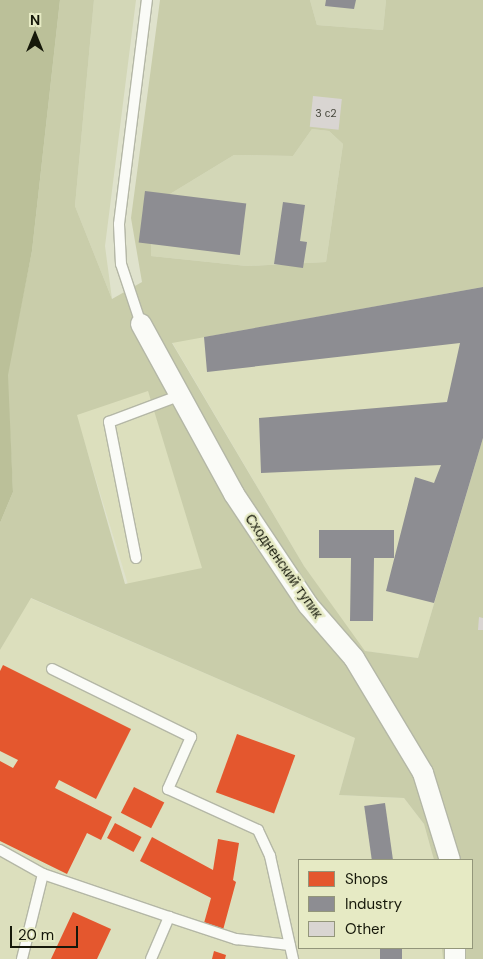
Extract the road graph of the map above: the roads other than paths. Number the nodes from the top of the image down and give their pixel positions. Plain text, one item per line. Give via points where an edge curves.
1 (147, 0) edge
2 (141, 324) joint
3 (178, 396) junction
4 (136, 558) dead end
5 (52, 669) dead end
6 (0, 850) edge
7 (450, 859) edge
8 (43, 874) junction
9 (169, 917) junction
10 (290, 945) junction
11 (22, 959) edge
12 (151, 959) edge
13 (293, 959) edge

1 - 2 lane via 119,224 121,264
2 - 3 street, Сходненский тупик
3 - 4 lane via 109,422
3 - 7 street, Сходненский тупик via 234,494 308,605 354,658 423,773
5 - 10 lane via 191,737 168,789 258,830 270,856
6 - 8 lane
8 - 9 lane
8 - 11 lane
9 - 10 lane via 236,939
9 - 12 lane
10 - 13 lane

